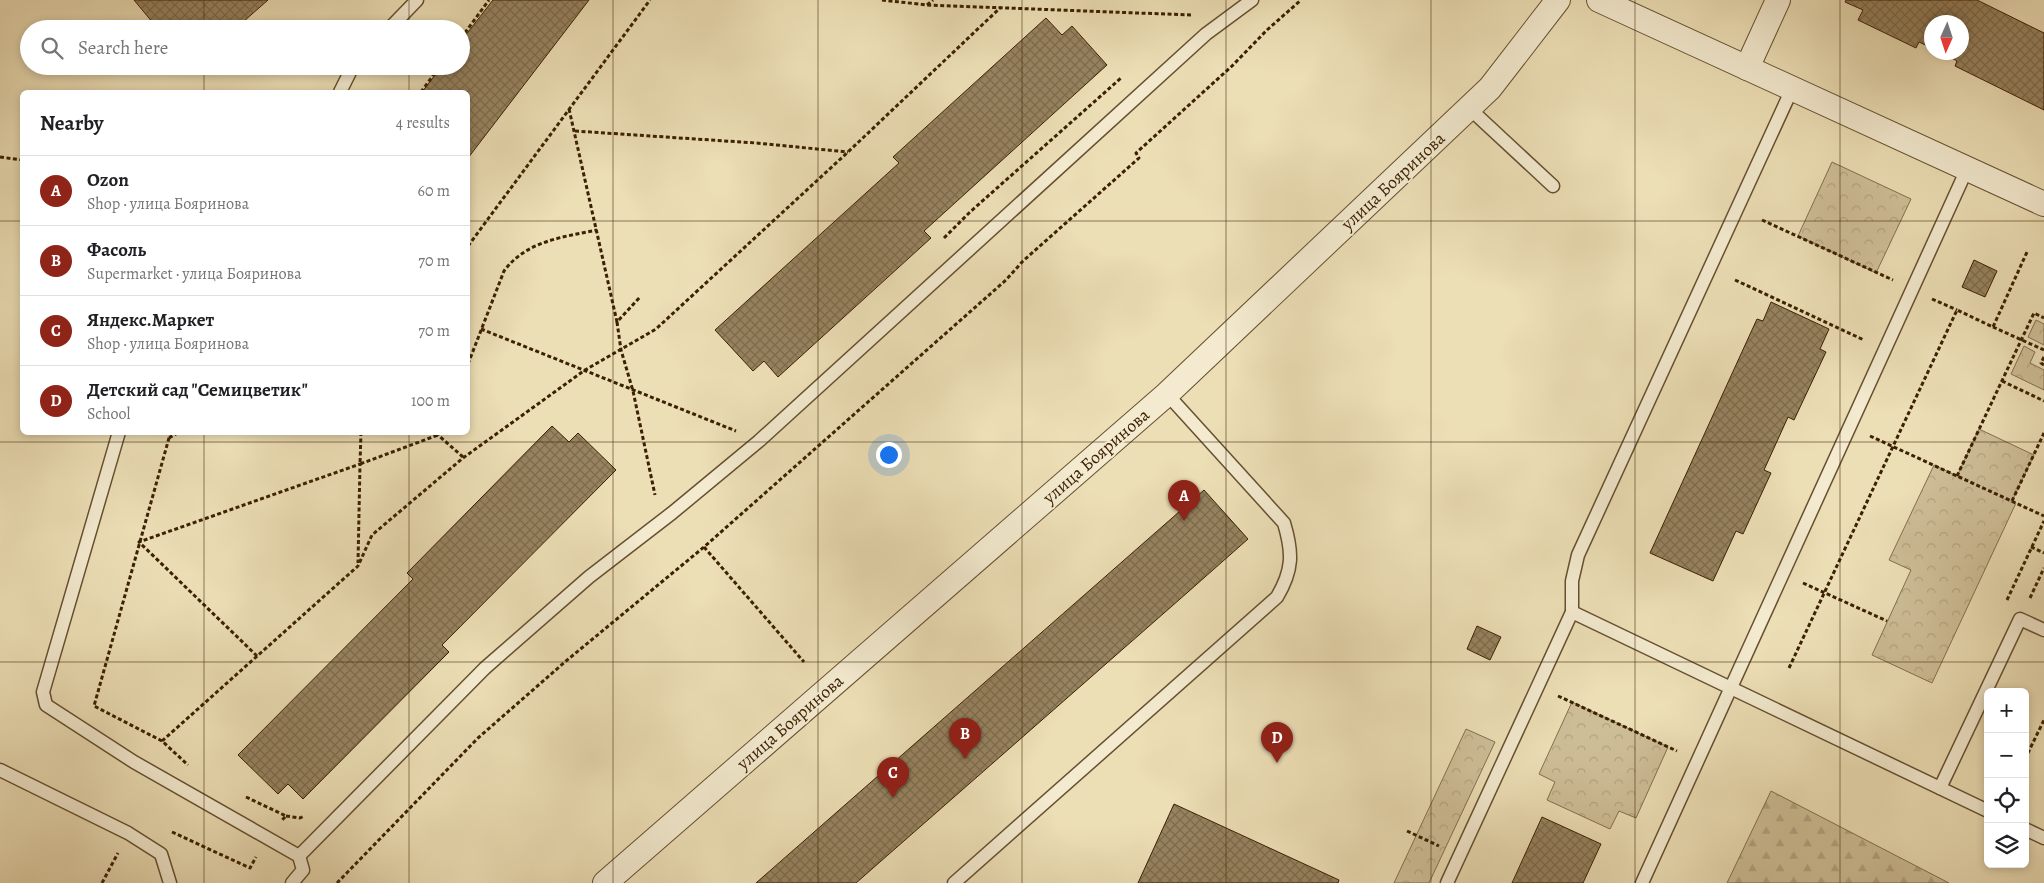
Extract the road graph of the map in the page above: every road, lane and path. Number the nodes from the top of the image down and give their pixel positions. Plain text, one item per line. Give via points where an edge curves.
1 (417, 0) edge
2 (489, 0) edge
3 (650, 0) edge
4 (882, 0) edge
5 (933, 0) edge
6 (1252, 0) edge
7 (1301, 0) edge
8 (1558, 0) edge
9 (1599, 0) edge
10 (1778, 0) edge
11 (927, 5) junction
12 (1001, 7) junction
13 (1191, 15) dead end
14 (398, 20) edge
15 (470, 26) edge
16 (1747, 68) junction
17 (348, 75) edge
18 (433, 75) edge
19 (1792, 89) junction
20 (341, 90) edge
21 (422, 90) edge
22 (1469, 108) junction
23 (569, 109) junction
24 (575, 131) junction
25 (848, 152) junction
26 (0, 157) edge
27 (20, 160) edge
28 (1967, 169) junction
29 (1553, 186) dead end
30 (2044, 204) edge
31 (1762, 220) dead end
32 (597, 230) junction
33 (470, 243) edge
34 (2027, 252) dead end
35 (1735, 280) dead end
36 (1912, 290) junction
37 (640, 297) dead end
38 (1957, 310) junction
39 (2044, 318) edge
40 (617, 322) junction
41 (1993, 327) junction
42 (481, 329) junction
43 (2021, 340) junction
44 (1885, 349) junction
45 (622, 350) junction
46 (2044, 350) edge
47 (2044, 357) edge
48 (470, 359) edge
49 (2044, 364) edge
50 (585, 370) junction
51 (2002, 381) junction
52 (633, 391) junction
53 (1167, 394) junction
54 (2044, 401) edge
55 (1850, 426) junction
56 (2044, 433) edge
57 (118, 435) edge
58 (170, 435) edge
59 (174, 435) edge
60 (361, 435) edge
61 (435, 435) edge
62 (439, 435) edge
63 (169, 438) junction
64 (759, 441) junction
65 (1893, 446) junction
66 (463, 458) junction
67 (360, 464) junction
68 (1957, 476) junction
69 (655, 495) dead end
70 (2012, 501) junction
71 (2044, 516) edge
72 (139, 542) junction
73 (704, 547) junction
74 (2032, 547) dead end
75 (2044, 553) edge
76 (358, 566) junction
77 (2044, 568) edge
78 (1783, 574) junction
79 (1824, 593) junction
80 (1572, 612) junction
81 (2020, 619) junction
82 (1887, 622) dead end
83 (2044, 630) edge
84 (257, 656) junction
85 (804, 662) dead end
86 (1789, 668) dead end
87 (1538, 687) junction
88 (1731, 688) junction
89 (2044, 720) edge
90 (2029, 751) edge
91 (1698, 760) junction
92 (0, 770) edge
93 (1940, 788) junction
94 (1984, 809) edge
95 (1407, 831) dead end
96 (2029, 831) edge
97 (2044, 838) edge
98 (299, 856) junction
99 (1460, 856) junction
100 (170, 883) edge
101 (292, 883) edge
102 (338, 883) edge
103 (605, 883) edge
104 (954, 883) edge
105 (1447, 883) edge
106 (1642, 883) edge

1 - 14 lane
2 - 15 path
3 - 23 path
4 - 11 path
5 - 11 path
6 - 64 lane via 1206,34
7 - 73 path via 1136,153 1139,158 1023,261 1006,280
8 - 22 street, улица Бояринова via 1490,88
9 - 16 street
10 - 16 street
11 - 12 path
12 - 13 path
12 - 25 path
16 - 19 street
17 - 20 lane
18 - 21 path
19 - 28 street
19 - 80 lane via 1578,555 1572,581
22 - 29 lane
22 - 53 street, улица Бояринова
23 - 24 path
23 - 33 path
24 - 25 path
24 - 32 path
25 - 45 path via 656,329
26 - 27 path
28 - 30 street
28 - 36 lane
31 - 36 path
32 - 40 path
32 - 42 path via 542,243 512,261 504,272
34 - 41 path
35 - 44 path
36 - 38 path
36 - 44 lane
37 - 40 path
38 - 41 path
38 - 65 path
39 - 43 path via 2034,313
40 - 45 path
41 - 43 path
42 - 48 path
42 - 50 path
43 - 46 path
43 - 51 path
44 - 55 lane
45 - 50 path
45 - 52 path
47 - 49 path via 2041,363
50 - 52 path
50 - 66 path
51 - 54 path
51 - 68 path
52 - 64 path
52 - 69 path
53 - 103 street, улица Бояринова
53 - 104 lane via 1284,523 1291,561 1286,582 1277,597
55 - 65 path
55 - 78 lane
56 - 70 path
57 - 98 lane via 43,692 46,705 134,762
58 - 63 path
59 - 63 path
60 - 67 path
61 - 67 path
62 - 66 path
63 - 72 path
64 - 98 lane via 588,577 485,668
65 - 68 path
65 - 79 path
66 - 76 path via 372,535
67 - 72 path
67 - 76 path
68 - 70 path
70 - 71 path
72 - 84 path
72 - 84 path via 94,706 162,740
73 - 85 path
73 - 102 path via 478,738
74 - 75 path
76 - 84 path
77 - 81 path
78 - 79 path
78 - 88 lane
79 - 82 path
79 - 86 path
80 - 87 lane
80 - 88 lane
81 - 83 lane
81 - 93 lane
87 - 91 path
87 - 99 lane
88 - 91 lane
88 - 93 lane
89 - 90 path
91 - 106 lane
92 - 100 lane via 128,833 161,854
93 - 94 lane
95 - 99 path
96 - 97 lane
98 - 101 lane via 303,870
99 - 105 lane

